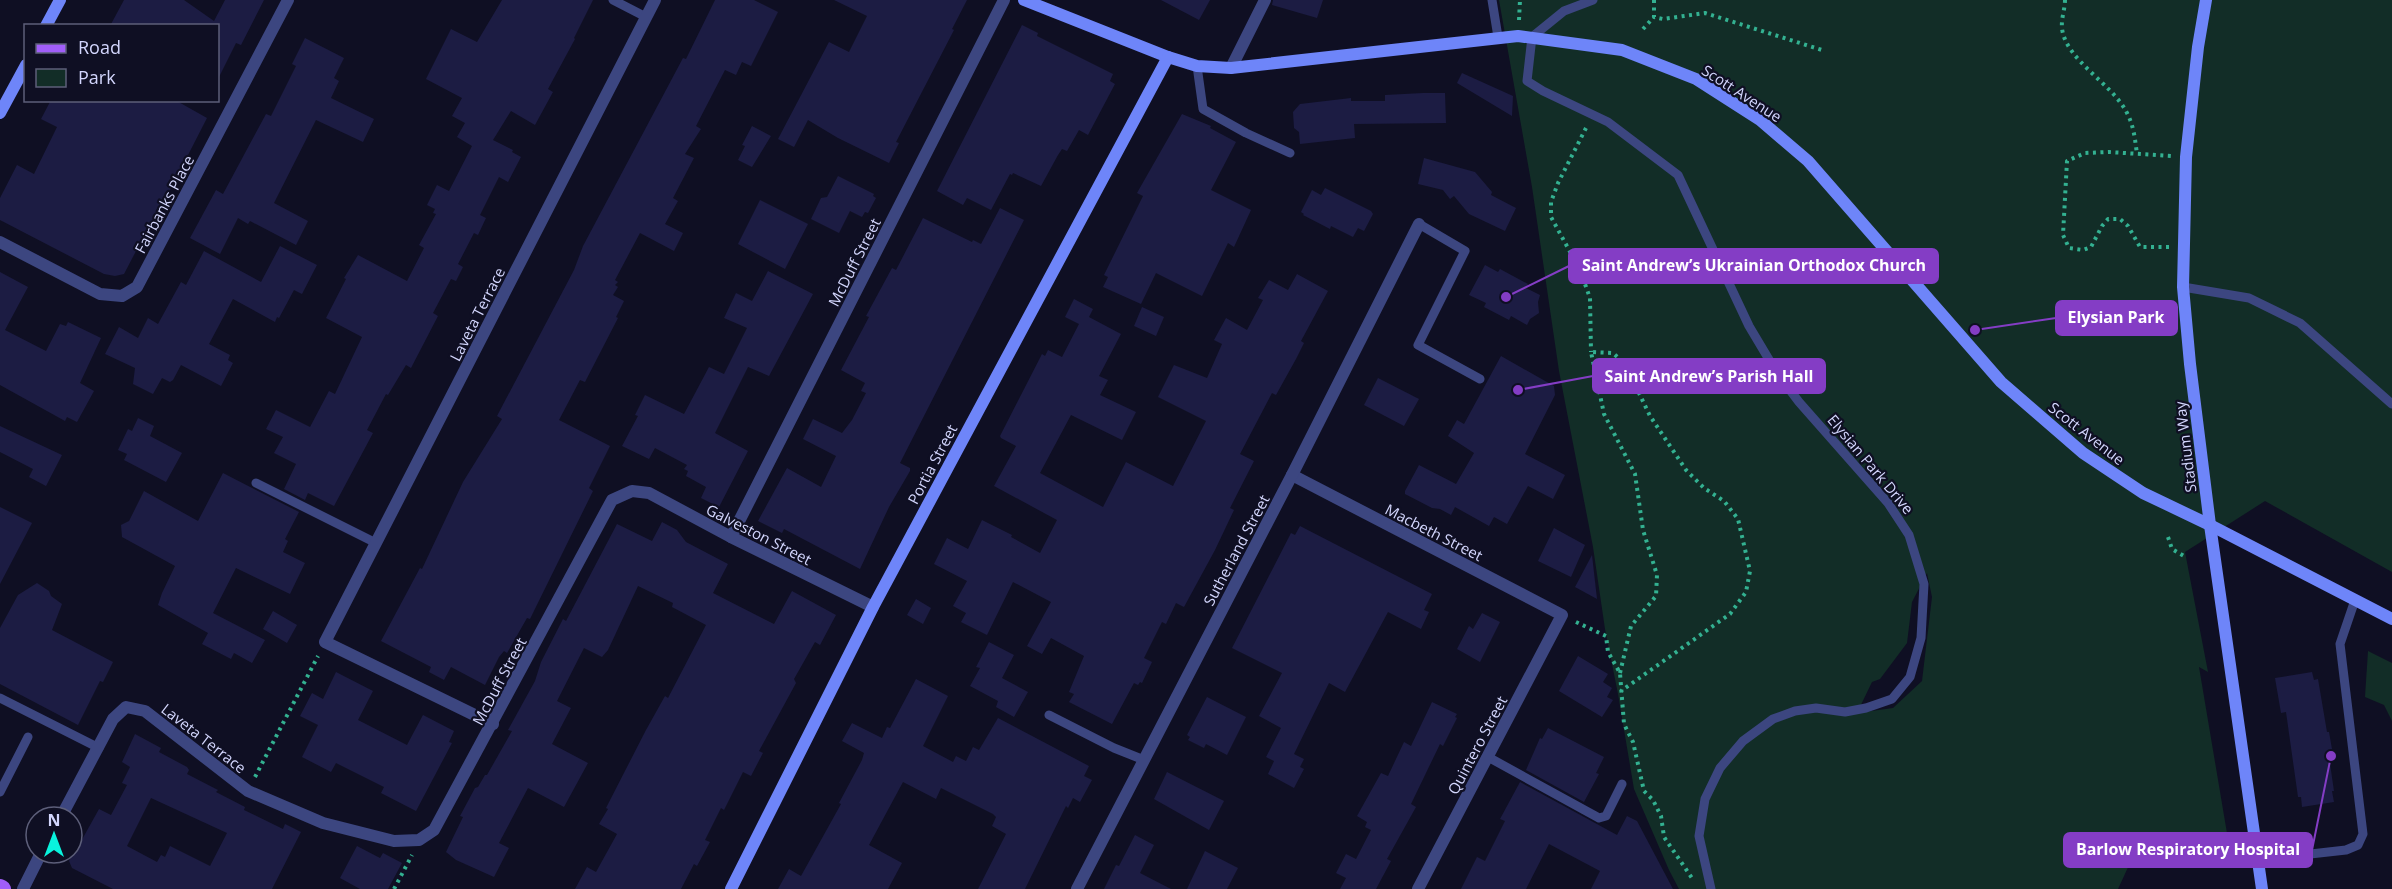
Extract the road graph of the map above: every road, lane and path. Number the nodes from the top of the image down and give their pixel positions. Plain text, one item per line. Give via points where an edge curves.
1 (60, 0) edge
2 (288, 0) edge
3 (613, 0) edge
4 (655, 0) edge
5 (1004, 0) edge
6 (1024, 0) edge
7 (1265, 0) edge
8 (1492, 0) edge
9 (1593, 0) edge
10 (1654, 0) edge
11 (2065, 0) edge
12 (2206, 0) edge
13 (646, 17) junction
14 (1654, 17) junction
15 (47, 24) edge
16 (1643, 28) dead end
17 (1498, 38) junction
18 (1533, 38) junction
19 (1822, 50) dead end
20 (1168, 57) junction
21 (1197, 66) junction
22 (1232, 68) junction
23 (24, 69) edge
24 (0, 113) edge
25 (1594, 115) junction
26 (1290, 153) dead end
27 (2137, 154) junction
28 (2186, 157) junction
29 (1419, 224) joint
30 (0, 242) edge
31 (2184, 248) junction
32 (2183, 287) junction
33 (1591, 352) junction
34 (1480, 380) dead end
35 (2392, 405) edge
36 (1292, 475) junction
37 (256, 483) dead end
38 (632, 491) joint
39 (2210, 525) junction
40 (731, 537) junction
41 (2168, 537) dead end
42 (376, 543) junction
43 (2184, 556) dead end
44 (2355, 600) junction
45 (873, 607) junction
46 (1562, 615) junction
47 (2392, 620) edge
48 (326, 642) junction
49 (1620, 673) junction
50 (1622, 691) junction
51 (0, 698) edge
52 (1049, 715) dead end
53 (493, 724) junction
54 (28, 737) dead end
55 (99, 748) junction
56 (1488, 757) junction
57 (1144, 760) junction
58 (1622, 784) dead end
59 (248, 791) junction
60 (0, 792) edge
61 (68, 805) edge
62 (419, 840) junction
63 (2257, 860) junction
64 (35, 865) edge
65 (1693, 880) dead end
66 (23, 889) edge
67 (394, 889) edge
68 (731, 889) edge
69 (1077, 889) edge
70 (1418, 889) edge
71 (1711, 889) edge
72 (2262, 889) edge

1 - 15 street
2 - 30 street, Fairbanks Place via 137,286 122,296 100,294
3 - 13 lane
4 - 13 street, Laveta Terrace
5 - 40 street, McDuff Street
6 - 20 street, Scott Avenue
7 - 22 street
8 - 17 lane
9 - 18 lane via 1564,11
10 - 14 path
11 - 27 path via 2061,27 2065,38 2127,112
12 - 28 street, Stadium Way
13 - 42 street, Laveta Terrace
14 - 16 path
14 - 19 path via 1705,13
17 - 18 street, Scott Avenue
17 - 22 street, Scott Avenue
18 - 25 lane, Elysian Park Drive via 1527,81
18 - 39 street, Scott Avenue via 1622,50 1696,79 1760,120 1808,160 2001,382 2083,453 2143,493
20 - 21 street, Scott Avenue
20 - 45 street, Portia Street
21 - 22 street, Scott Avenue
21 - 26 lane via 1203,109
23 - 24 street
25 - 33 path via 1551,202 1551,217 1580,270 1590,298
25 - 71 lane, Elysian Park Drive via 1678,175 1754,335 1799,402 1888,502 1909,535 1924,584 1921,638 1910,677 1892,699 1845,712 1816,708 1773,719 1743,741 1720,768 1705,799 1699,836
27 - 28 path
27 - 31 path via 2085,153 2067,161 2064,241 2075,250 2091,247 2108,219 2120,219 2140,247
28 - 31 street, Stadium Way
29 - 34 lane via 1465,251 1418,345
29 - 36 street, Sutherland Street
31 - 32 street, Stadium Way
32 - 35 lane via 2249,298 2300,323
32 - 39 street, Stadium Way
33 - 49 path via 1604,414 1635,474 1643,530 1657,575 1656,596 1631,626
33 - 50 path via 1613,353 1625,364 1650,416 1686,470 1724,501 1738,519 1750,571 1746,592 1730,614
36 - 46 street, Macbeth Street
36 - 57 street, Sutherland Street
37 - 42 lane
38 - 40 street, Galveston Street via 649,493
38 - 53 street, McDuff Street via 612,500
39 - 44 street, Scott Avenue
39 - 63 street, Stadium Way
40 - 45 street, Galveston Street
41 - 43 path via 2172,549
42 - 48 street, Laveta Terrace
44 - 47 street, Scott Avenue
44 - 63 lane via 2340,644 2363,834 2358,845 2346,850
45 - 68 street, Portia Street
46 - 49 path via 1606,636 1608,652
46 - 56 street, Quintero Street
48 - 53 street
48 - 59 path, Laveta Terrace
49 - 50 path
50 - 65 path via 1624,724 1633,742 1644,791 1661,816 1664,837
51 - 55 lane
52 - 57 lane
53 - 62 street, McDuff Street via 434,830
54 - 60 lane
55 - 59 street, Laveta Terrace via 113,719 126,707 145,711
55 - 61 street, Laveta Terrace
56 - 58 lane via 1599,818 1606,816
56 - 70 street, Quintero Street
57 - 69 street, Sutherland Street
59 - 62 street, Laveta Terrace via 323,823 394,841
62 - 67 path
63 - 72 street, Stadium Way
64 - 66 street

